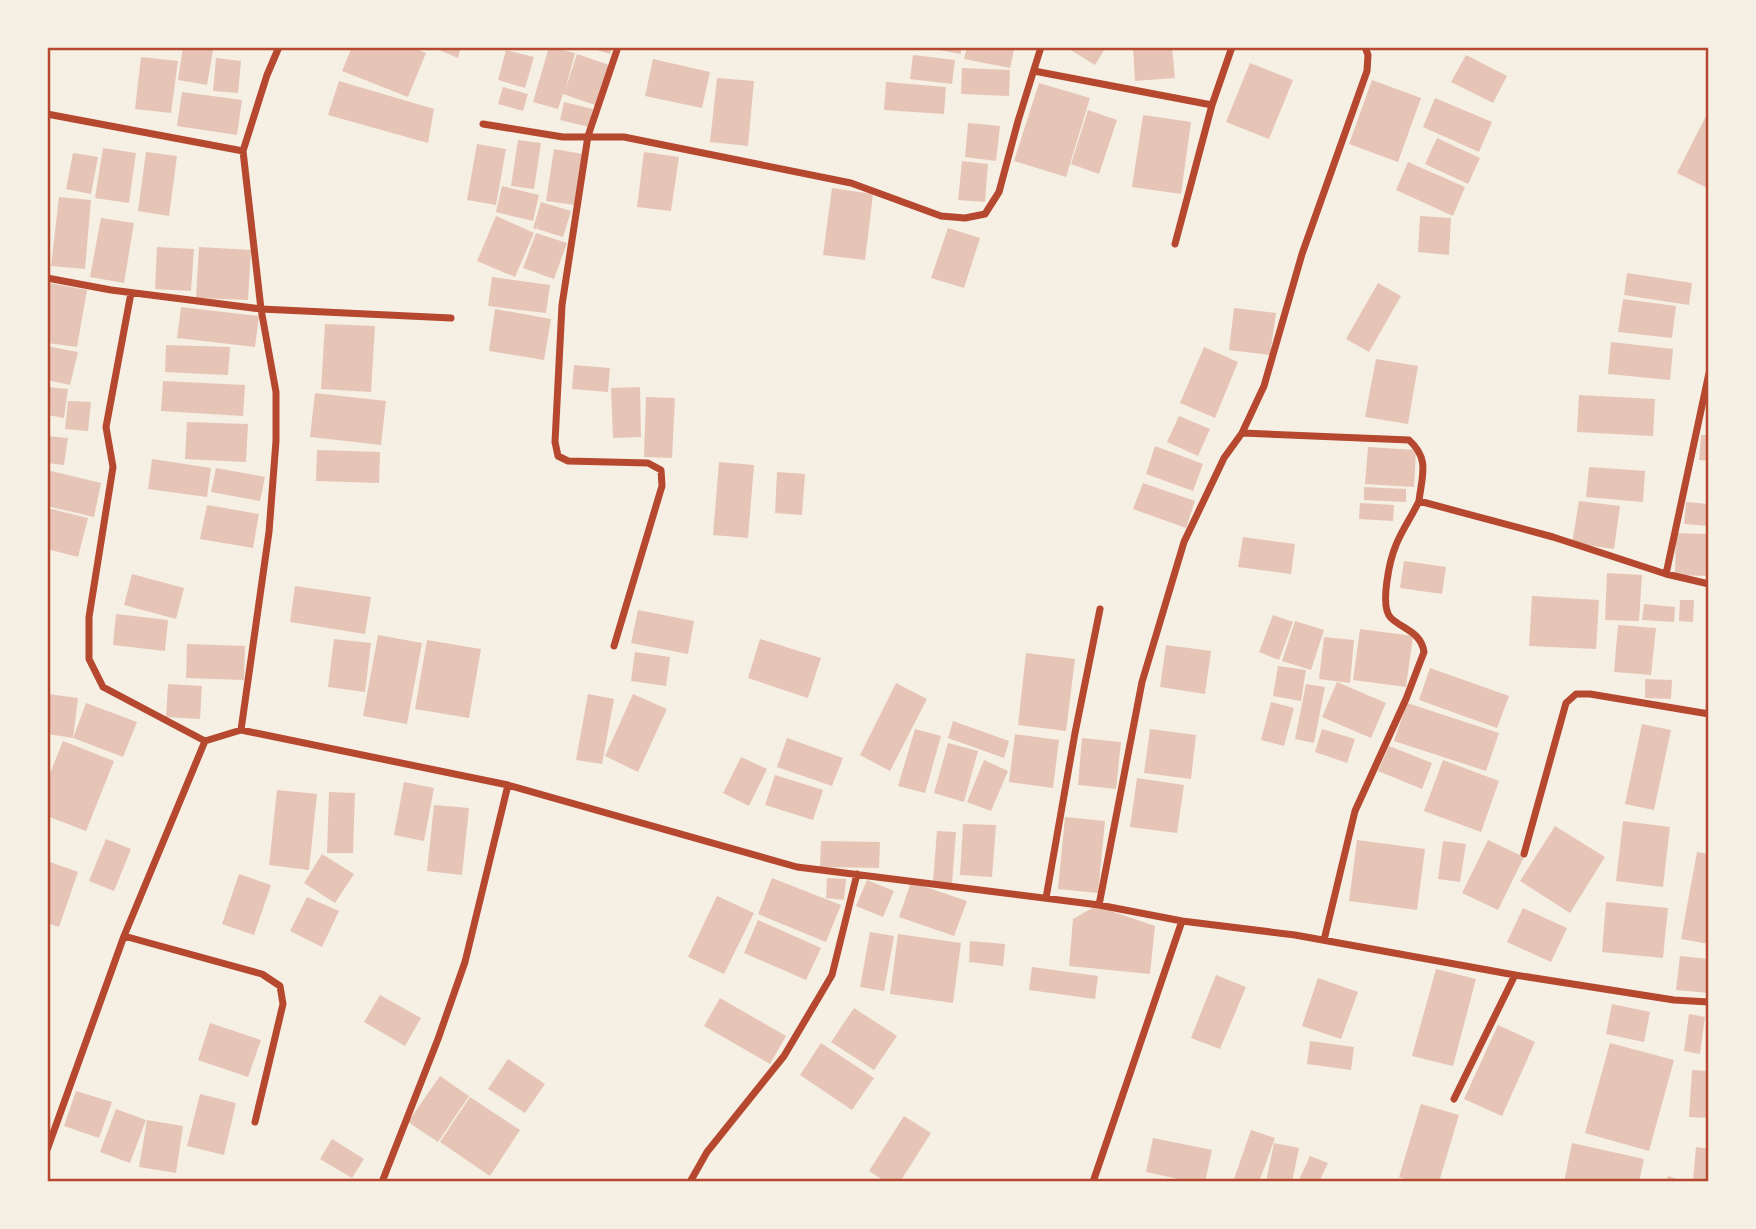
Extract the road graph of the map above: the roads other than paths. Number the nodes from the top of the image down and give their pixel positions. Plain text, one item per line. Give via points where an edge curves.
1 (279, 47) edge
2 (618, 47) edge
3 (1041, 47) edge
4 (1232, 47) edge
5 (1365, 47) edge
6 (1034, 71) junction
7 (1212, 105) junction
8 (47, 114) edge
9 (483, 124) dead end
10 (588, 136) junction
11 (243, 150) junction
12 (1175, 244) dead end
13 (47, 278) edge
14 (131, 293) junction
15 (261, 310) junction
16 (451, 318) dead end
17 (1709, 373) edge
18 (1242, 433) junction
19 (1419, 501) junction
20 (1666, 574) junction
21 (1709, 584) edge
22 (1100, 609) dead end
23 (614, 646) dead end
24 (1709, 714) edge
25 (241, 730) junction
26 (205, 741) junction
27 (509, 785) junction
28 (1524, 854) dead end
29 (857, 874) junction
30 (1045, 898) junction
31 (1099, 905) junction
32 (1182, 921) junction
33 (124, 936) junction
34 (1324, 940) junction
35 (1515, 975) junction
36 (1709, 1002) edge
37 (1454, 1099) dead end
38 (255, 1122) dead end
39 (47, 1150) edge
40 (382, 1182) edge
41 (690, 1182) edge
42 (1093, 1182) edge

1 - 11 street
2 - 10 street
3 - 6 street
4 - 7 street
5 - 18 street via 1367,71 1302,254 1264,386
6 - 7 street
6 - 10 street via 999,192 985,214 965,218 941,216 851,183 624,137
7 - 12 street
8 - 11 street
9 - 10 street via 563,137
10 - 23 street via 562,305 555,442 558,456 568,461 648,463 661,470 662,486
11 - 15 street
13 - 14 street
14 - 15 street
14 - 26 street via 106,427 113,467 89,617 89,659 103,687
15 - 16 street
15 - 25 street via 276,391 275,464
17 - 20 street
18 - 19 street via 1409,440 1421,450 1423,461
18 - 31 street via 1224,458 1176,567 1142,682
19 - 20 street
19 - 34 street via 1395,546 1385,608 1389,617 1417,635 1424,652 1355,811
20 - 21 street
22 - 30 street
24 - 28 street via 1576,694 1566,703
25 - 26 street
25 - 27 street
26 - 33 street
27 - 29 street via 797,867
27 - 40 street via 465,962
29 - 30 street
29 - 41 street via 832,975 784,1056 708,1152
30 - 31 street
31 - 32 street
32 - 34 street
32 - 42 street
33 - 38 street via 262,974 279,986 284,1004
33 - 39 street
34 - 35 street
35 - 36 street
35 - 37 street

